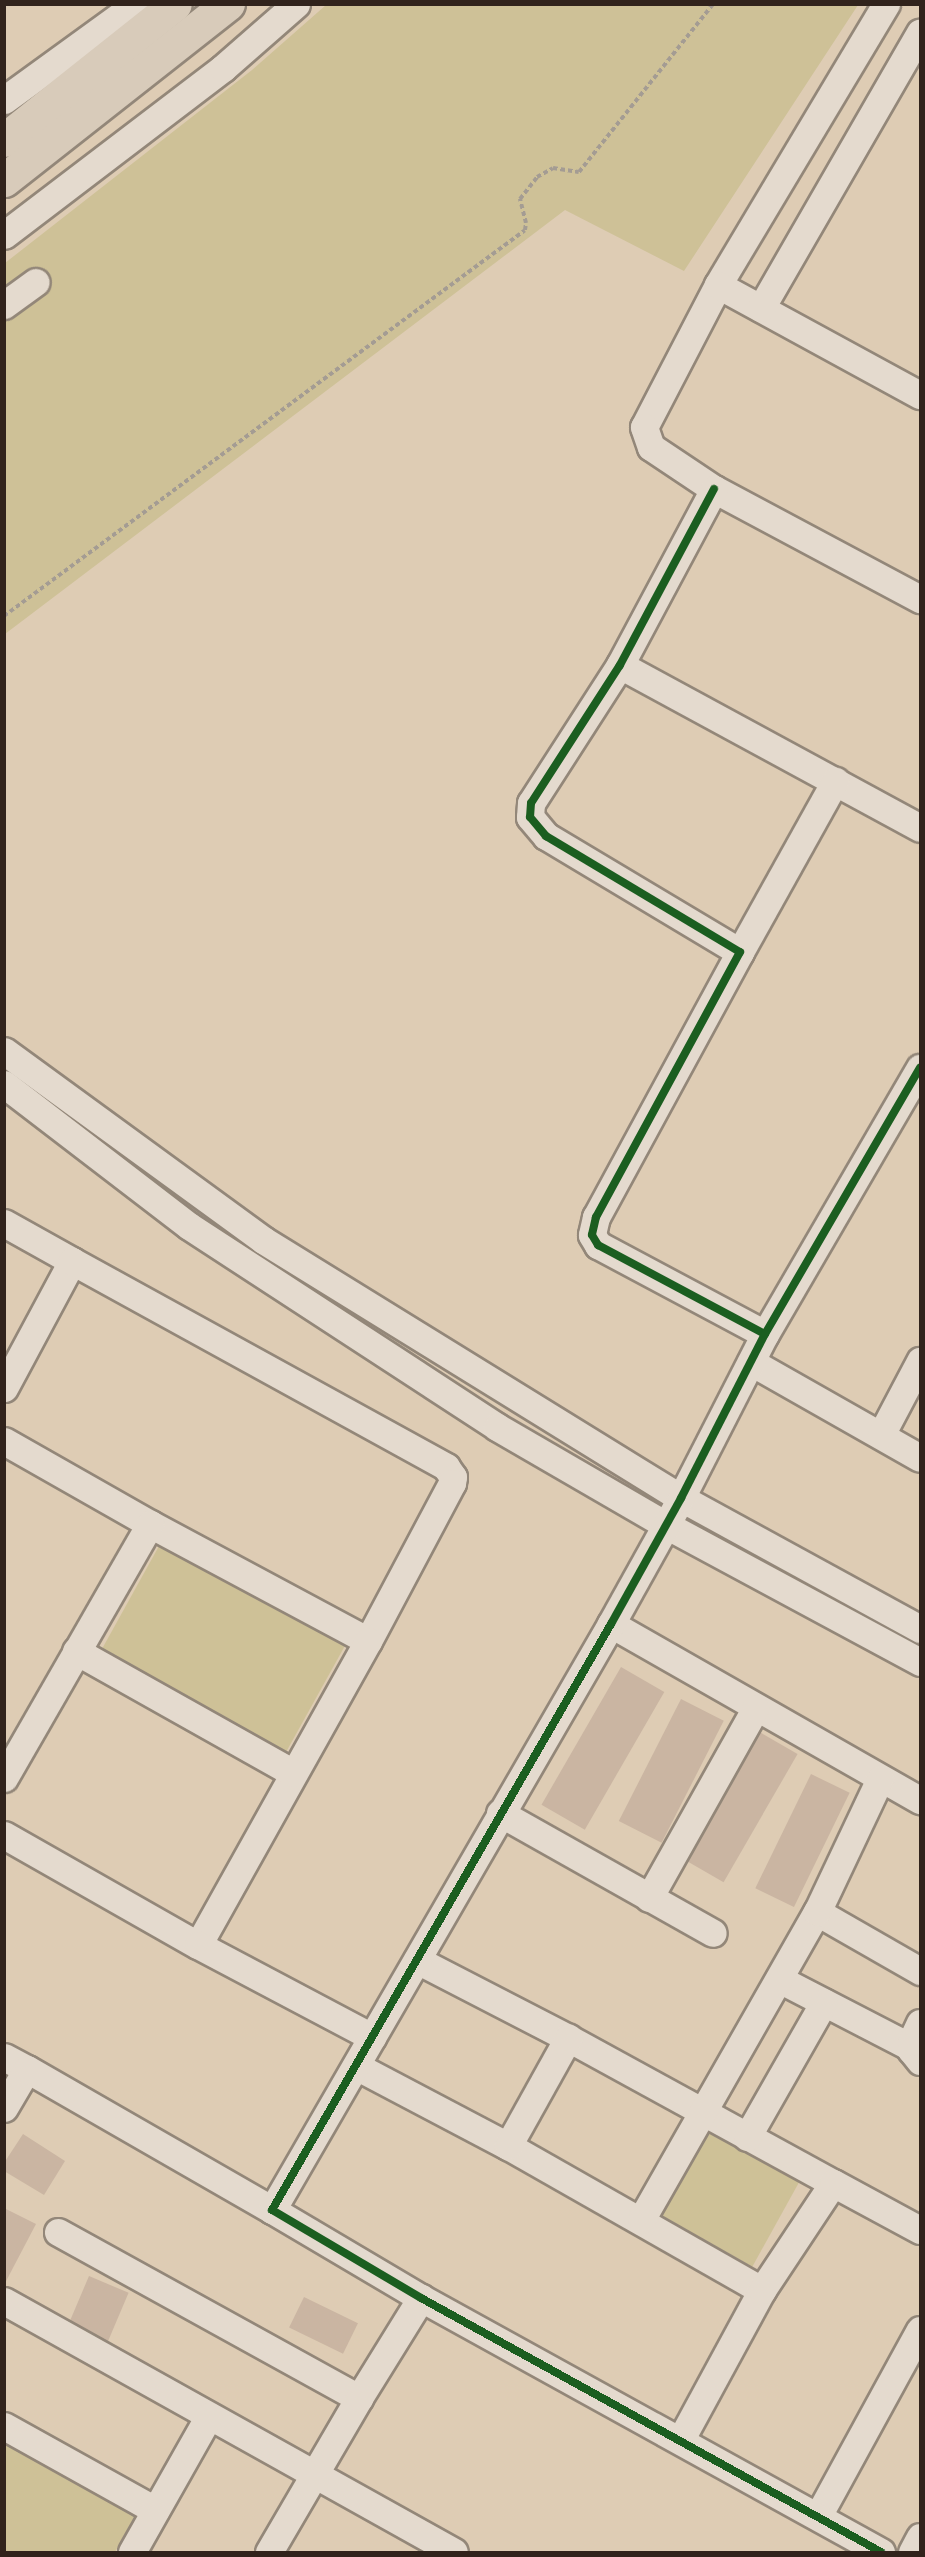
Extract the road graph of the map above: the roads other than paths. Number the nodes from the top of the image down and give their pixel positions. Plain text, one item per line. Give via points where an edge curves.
1 (136, 4) edge
2 (174, 4) edge
3 (228, 4) edge
4 (296, 4) edge
5 (886, 4) edge
6 (921, 33) edge
7 (4, 100) edge
8 (4, 140) edge
9 (4, 180) edge
10 (4, 235) edge
11 (36, 282) dead end
12 (718, 285) junction
13 (4, 305) edge
14 (761, 308) junction
15 (921, 396) edge
16 (714, 489) junction
17 (921, 599) edge
18 (620, 665) junction
19 (835, 781) junction
20 (921, 828) edge
21 (741, 952) junction
22 (4, 1051) edge
23 (918, 1080) edge
24 (4, 1084) edge
25 (4, 1223) edge
26 (72, 1261) junction
27 (765, 1334) junction
28 (921, 1361) edge
29 (752, 1362) junction
30 (4, 1388) edge
31 (880, 1435) junction
32 (4, 1441) edge
33 (921, 1458) edge
34 (681, 1498) junction
35 (150, 1524) junction
36 (666, 1525) junction
37 (611, 1624) junction
38 (921, 1629) edge
39 (368, 1641) junction
40 (76, 1652) junction
41 (921, 1662) edge
42 (755, 1708) junction
43 (292, 1773) junction
44 (4, 1778) edge
45 (880, 1779) junction
46 (921, 1800) edge
47 (500, 1813) junction
48 (4, 1835) edge
49 (649, 1898) junction
50 (817, 1912) junction
51 (713, 1933) dead end
52 (198, 1945) junction
53 (417, 1960) junction
54 (921, 1971) edge
55 (779, 1979) junction
56 (824, 2002) junction
57 (372, 2037) junction
58 (568, 2038) junction
59 (917, 2044) edge
60 (16, 2062) edge
61 (356, 2066) junction
62 (4, 2108) edge
63 (702, 2113) junction
64 (747, 2137) junction
65 (508, 2146) junction
66 (833, 2183) junction
67 (272, 2210) junction
68 (641, 2220) junction
69 (921, 2230) edge
70 (58, 2232) dead end
71 (762, 2290) junction
72 (421, 2298) junction
73 (8, 2312) edge
74 (921, 2330) edge
75 (358, 2397) junction
76 (209, 2416) junction
77 (4, 2426) edge
78 (681, 2439) junction
79 (314, 2474) junction
80 (155, 2510) junction
81 (818, 2516) junction
82 (921, 2537) edge
83 (132, 2553) edge
84 (269, 2553) edge
85 (454, 2553) edge
86 (881, 2553) edge
87 (912, 2553) edge

1 - 7 street
2 - 8 highway
3 - 9 highway
4 - 10 street via 223,68
5 - 12 street
6 - 14 street
11 - 13 street
12 - 14 street
12 - 16 street via 644,427 651,447
14 - 15 street
16 - 17 street
16 - 18 street
18 - 19 street
18 - 21 street via 531,803 530,817 546,836
19 - 20 street
19 - 21 street
21 - 27 street via 596,1217 592,1235 598,1245
22 - 34 street via 263,1240
23 - 27 street
24 - 36 street via 189,1226 496,1427
25 - 26 street
26 - 30 street
26 - 39 street via 450,1472 452,1483
27 - 29 street
28 - 31 street
29 - 31 street
29 - 34 street
31 - 33 street
32 - 35 street
34 - 36 street
34 - 38 street
35 - 39 street
35 - 40 street
36 - 37 street
36 - 41 street
37 - 42 street
37 - 47 street
39 - 43 street
40 - 43 street
40 - 44 street
42 - 45 street
42 - 49 street
43 - 52 street
45 - 46 street
45 - 50 street
47 - 49 street
47 - 53 street
48 - 52 street
49 - 51 street
50 - 54 street
50 - 55 street
52 - 57 street
53 - 57 street
53 - 58 street
55 - 56 street
55 - 63 street
56 - 59 street
56 - 64 street
57 - 61 street
58 - 63 street
58 - 65 street
60 - 62 street
60 - 67 street
61 - 65 street
61 - 67 street
63 - 64 street
63 - 68 street
64 - 66 street
65 - 68 street
66 - 69 street
66 - 71 street
67 - 72 street
68 - 71 street
70 - 75 street
71 - 78 street
72 - 75 street
72 - 78 street
73 - 76 street
74 - 81 street
75 - 79 street
76 - 79 street
76 - 80 street
77 - 80 street
78 - 81 street
79 - 84 street
79 - 85 street
80 - 83 street
81 - 86 street
82 - 87 street

